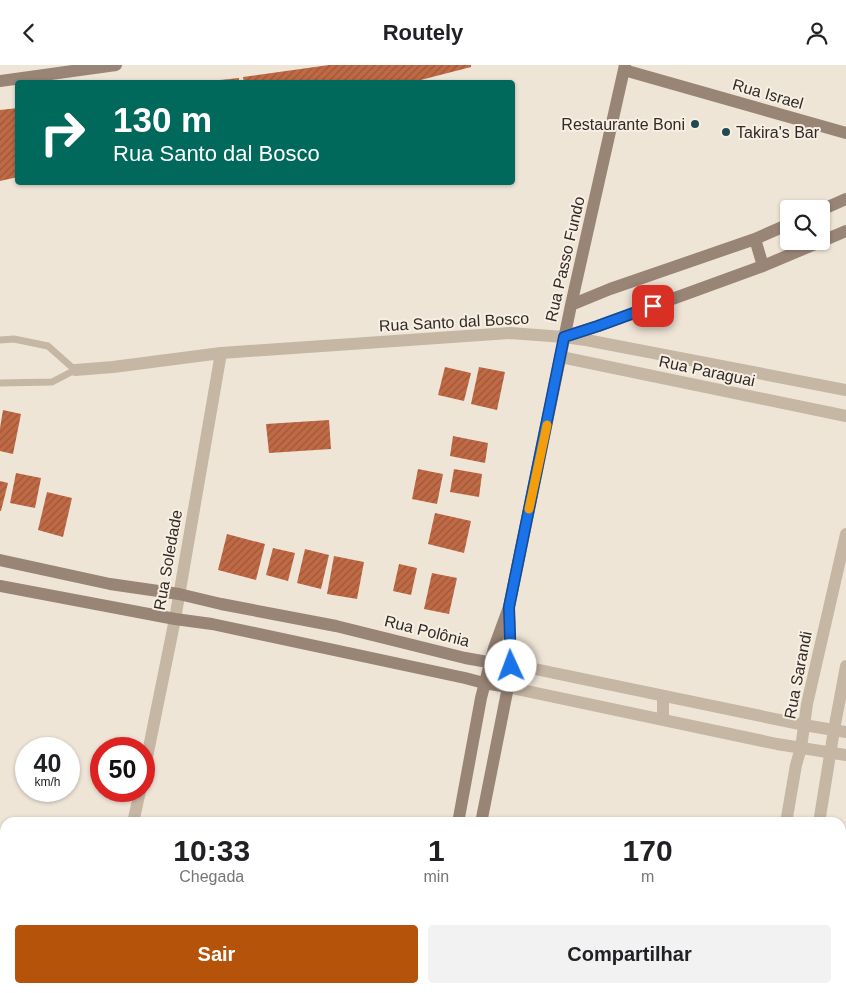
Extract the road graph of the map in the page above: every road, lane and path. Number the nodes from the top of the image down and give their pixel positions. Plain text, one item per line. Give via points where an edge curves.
1 (116, 65) edge
2 (624, 67) edge
3 (0, 81) edge
4 (846, 133) edge
5 (846, 199) edge
6 (830, 206) edge
7 (780, 228) edge
8 (846, 231) edge
9 (755, 239) junction
10 (763, 266) junction
11 (571, 305) junction
12 (564, 337) junction
13 (0, 340) edge
14 (221, 353) junction
15 (561, 357) junction
16 (697, 361) junction
17 (75, 370) junction
18 (0, 383) edge
19 (693, 385) junction
20 (846, 390) edge
21 (846, 416) edge
22 (846, 534) edge
23 (1, 563) edge
24 (840, 583) edge
25 (0, 586) edge
26 (179, 594) junction
27 (509, 607) junction
28 (175, 619) junction
29 (490, 663) junction
30 (511, 666) junction
31 (846, 666) edge
32 (484, 683) junction
33 (508, 687) junction
34 (663, 696) junction
35 (663, 720) junction
36 (804, 725) junction
37 (840, 731) edge
38 (151, 737) edge
39 (801, 748) junction
40 (830, 753) junction
41 (846, 755) edge
42 (138, 802) edge
43 (134, 817) edge
44 (459, 817) edge
45 (481, 817) edge
46 (787, 817) edge
47 (820, 817) edge

1 - 3 main road
2 - 4 main road, Rua Israel
2 - 11 main road, Rua Passo Fundo
5 - 6 main road
7 - 9 main road
8 - 10 main road, Rua Santo dal Bosco
9 - 10 main road
9 - 11 main road
10 - 12 main road, Rua Santo dal Bosco
11 - 12 main road, Rua Passo Fundo
12 - 14 street, Rua Santo dal Bosco via 510,333
12 - 15 main road, Rua Passo Fundo
12 - 16 street, Rua Paraguai
13 - 17 lane via 14,339 48,346
14 - 17 street, Rua Santo dal Bosco
14 - 26 street, Rua Soledade
15 - 19 street, Rua Paraguai
15 - 27 main road, Rua Passo Fundo
16 - 19 street
16 - 20 street, Rua Paraguai
17 - 18 lane via 52,382
19 - 21 street, Rua Paraguai
22 - 24 street, Rua Sarandi
23 - 26 main road, Rua Polônia
24 - 36 street, Rua Sarandi via 809,695
25 - 28 main road
26 - 28 street, Rua Soledade
26 - 29 main road, Rua Polônia via 336,626
27 - 29 main road, Rua Passo Fundo
27 - 30 main road, Rua Passo Fundo
28 - 32 main road via 212,624
28 - 38 street, Rua Soledade
29 - 30 main road, Rua Polônia
29 - 32 main road, Rua Passo Fundo
30 - 33 main road, Rua Passo Fundo
30 - 34 street, Rua Polônia
31 - 37 street
32 - 33 main road
32 - 44 main road, Rua Passo Fundo
33 - 35 street
33 - 45 main road, Rua Passo Fundo
34 - 35 street
34 - 36 street, Rua Polônia
35 - 39 street
36 - 37 street, Rua Polônia
36 - 39 street, Rua Sarandi
37 - 40 street
39 - 40 street
39 - 46 street, Rua Sarandi
40 - 41 street
40 - 47 street
42 - 43 street

